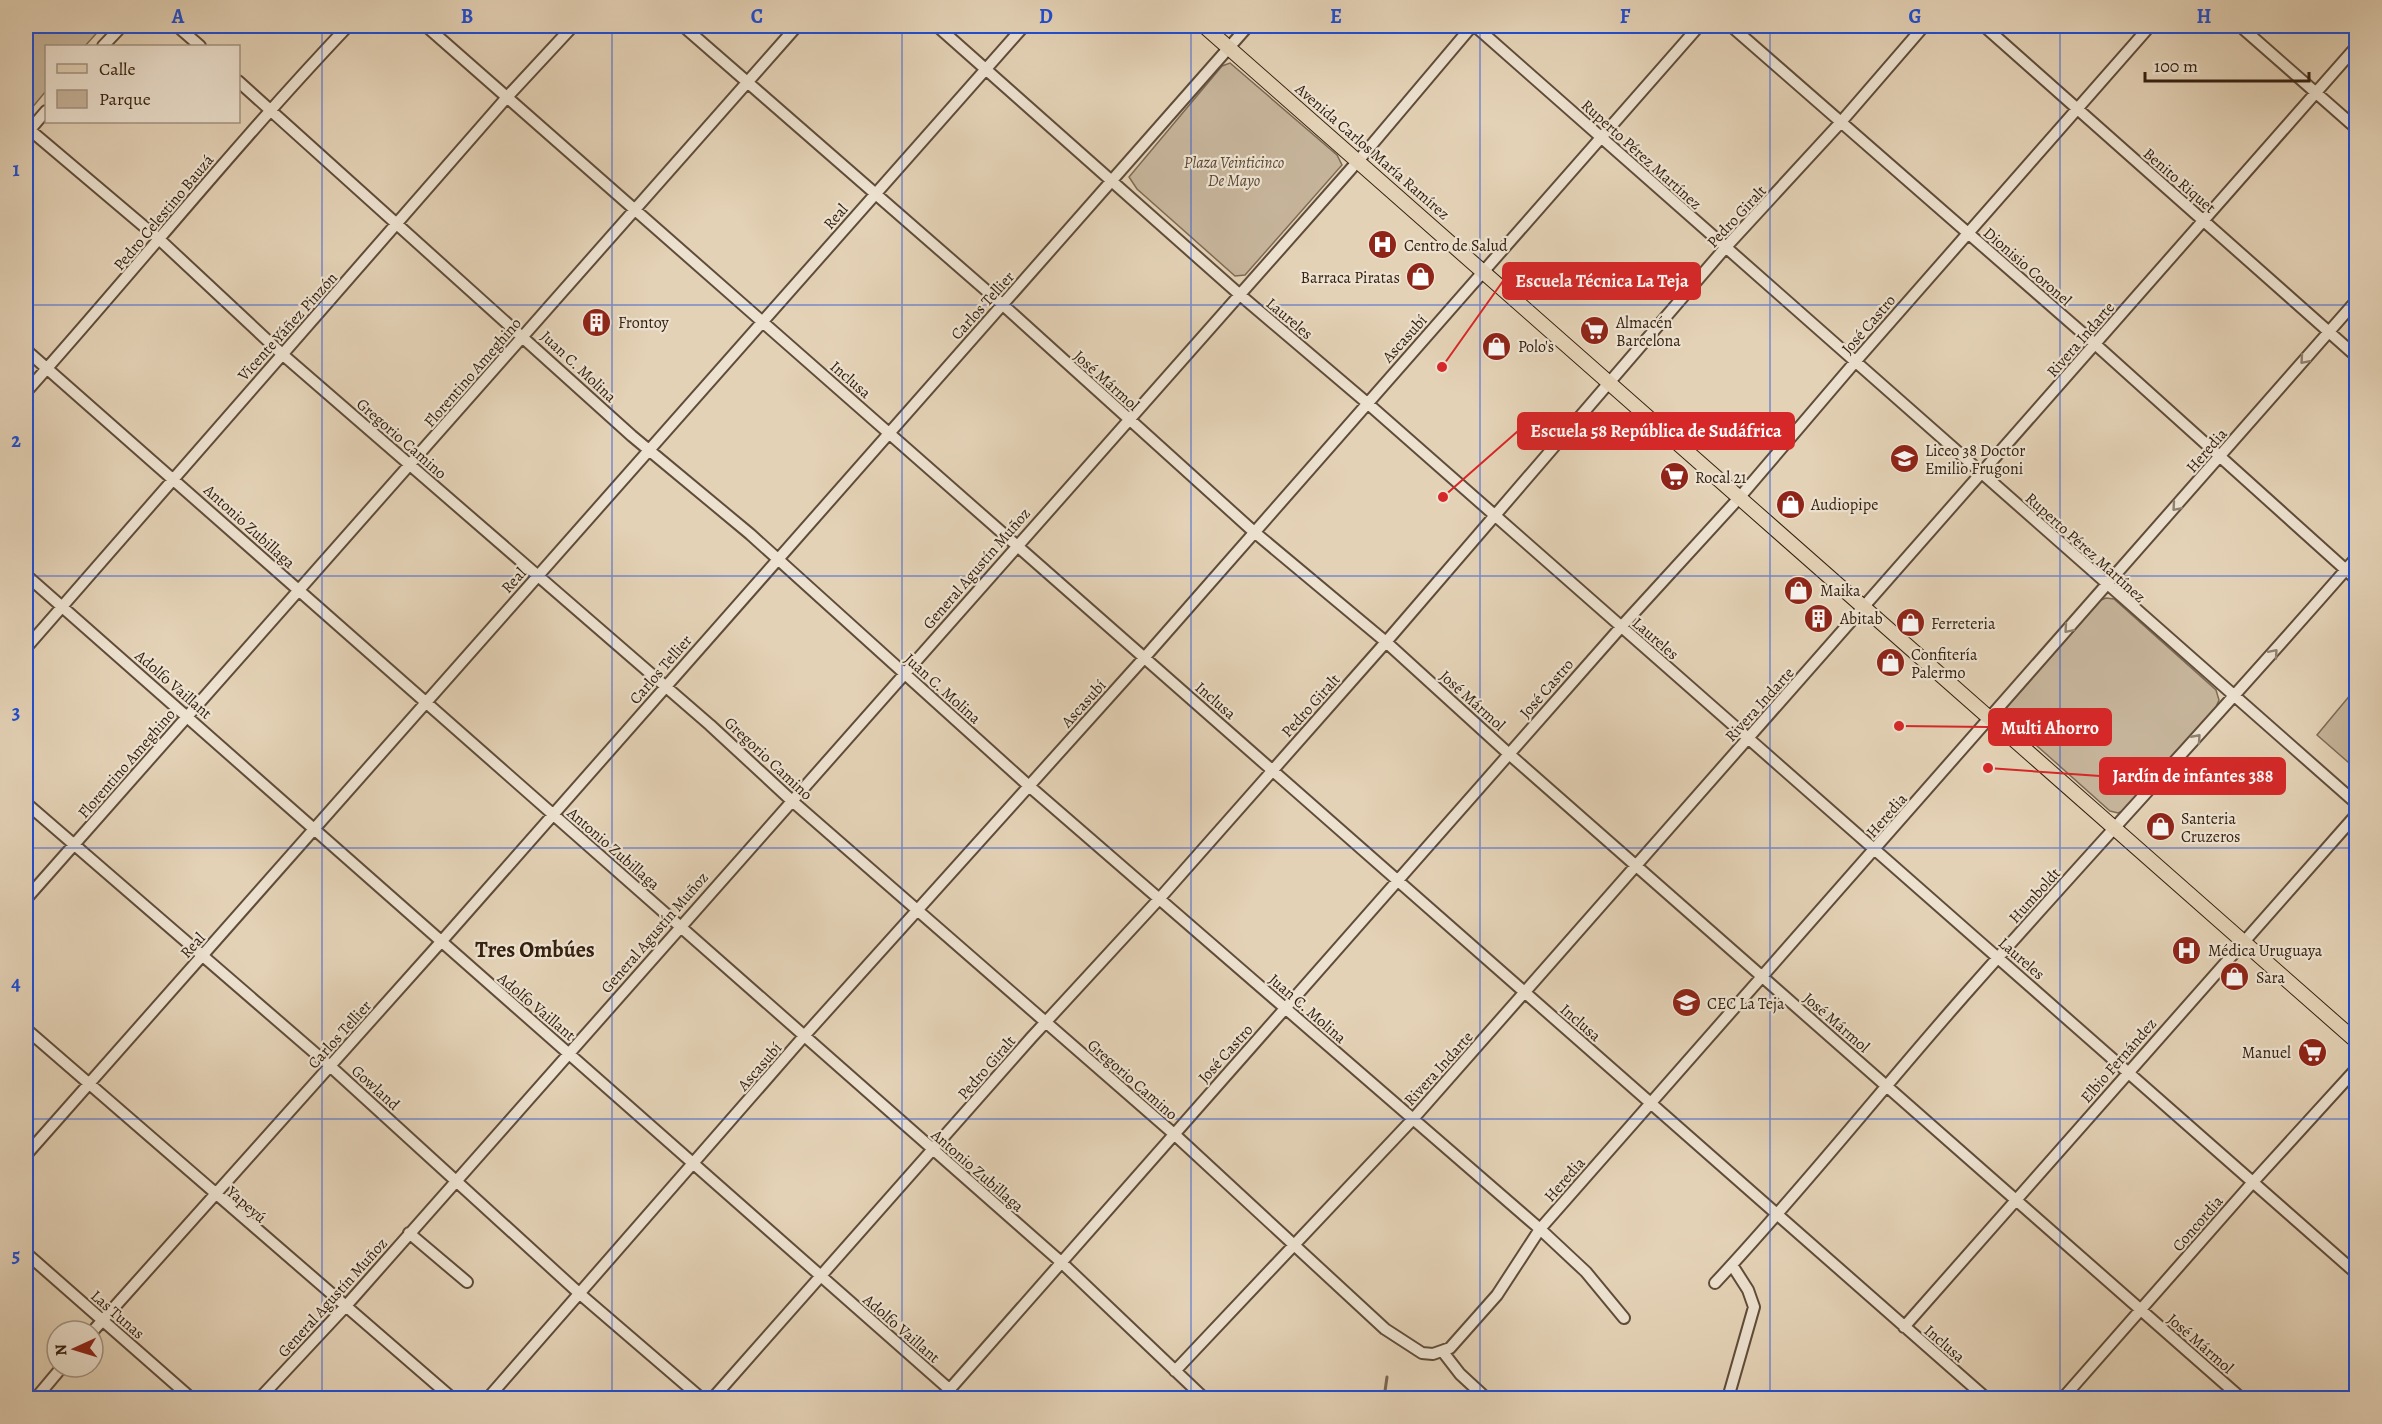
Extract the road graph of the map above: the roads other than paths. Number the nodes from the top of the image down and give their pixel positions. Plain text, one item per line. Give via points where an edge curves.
1 (122, 26) edge
2 (177, 26) edge
3 (348, 26) edge
4 (426, 26) edge
5 (573, 26) edge
6 (683, 26) edge
7 (798, 26) edge
8 (937, 26) edge
9 (1024, 26) edge
10 (1204, 26) edge
11 (1248, 26) edge
12 (1473, 26) edge
13 (1699, 26) edge
14 (1731, 26) edge
15 (1924, 26) edge
16 (1984, 26) edge
17 (2150, 26) edge
18 (2240, 26) edge
19 (104, 45) edge
20 (199, 45) edge
21 (1229, 47) junction
22 (2356, 47) edge
23 (986, 68) junction
24 (240, 83) edge
25 (747, 83) junction
26 (2316, 93) junction
27 (508, 96) junction
28 (270, 108) junction
29 (2076, 109) junction
30 (45, 112) edge
31 (1841, 122) junction
32 (2356, 128) edge
33 (28, 133) edge
34 (1602, 138) junction
35 (1358, 161) junction
36 (1112, 179) junction
37 (874, 194) junction
38 (636, 209) junction
39 (2203, 221) junction
40 (398, 224) junction
41 (1968, 233) junction
42 (160, 240) junction
43 (1725, 248) junction
44 (1484, 270) junction
45 (1239, 294) junction
46 (2356, 301) edge
47 (1003, 305) junction
48 (763, 321) junction
49 (2329, 332) junction
50 (524, 336) junction
51 (2095, 344) junction
52 (26, 350) edge
53 (282, 354) junction
54 (2356, 356) edge
55 (1855, 362) junction
56 (47, 368) junction
57 (1610, 382) junction
58 (26, 392) edge
59 (1366, 402) junction
60 (1128, 419) junction
61 (888, 431) junction
62 (649, 449) junction
63 (2219, 457) junction
64 (410, 465) junction
65 (1981, 474) junction
66 (173, 479) junction
67 (1739, 498) junction
68 (1494, 516) junction
69 (1253, 531) junction
70 (1017, 545) junction
71 (2356, 558) edge
72 (776, 560) junction
73 (2346, 570) junction
74 (26, 575) edge
75 (537, 576) junction
76 (2356, 579) edge
77 (2108, 586) junction
78 (299, 591) junction
79 (62, 607) junction
80 (1865, 607) junction
81 (1621, 627) junction
82 (1386, 642) junction
83 (26, 648) edge
84 (1144, 657) junction
85 (904, 672) junction
86 (665, 686) junction
87 (2235, 697) junction
88 (424, 703) junction
89 (188, 716) junction
90 (1990, 717) junction
91 (1749, 739) junction
92 (1509, 754) junction
93 (1272, 770) junction
94 (1029, 786) junction
95 (791, 800) junction
96 (26, 803) edge
97 (2356, 803) edge
98 (553, 814) junction
99 (2356, 815) edge
100 (315, 828) junction
101 (2115, 828) junction
102 (74, 845) junction
103 (1875, 850) junction
104 (1635, 864) junction
105 (1397, 880) junction
106 (1160, 898) junction
107 (26, 899) edge
108 (919, 910) junction
109 (680, 926) junction
110 (2243, 942) junction
111 (440, 943) junction
112 (202, 955) junction
113 (1998, 957) junction
114 (1762, 977) junction
115 (1525, 993) junction
116 (1286, 1008) junction
117 (1045, 1023) junction
118 (26, 1029) edge
119 (805, 1035) junction
120 (2356, 1041) edge
121 (568, 1052) junction
122 (330, 1066) junction
123 (2356, 1069) edge
124 (2128, 1071) junction
125 (88, 1084) junction
126 (1886, 1085) junction
127 (1650, 1103) junction
128 (1413, 1119) junction
129 (1174, 1134) junction
130 (933, 1151) junction
131 (26, 1155) edge
132 (693, 1166) junction
133 (455, 1180) junction
134 (2253, 1182) junction
135 (214, 1194) junction
136 (2017, 1198) junction
137 (1778, 1216) junction
138 (1540, 1229) junction
139 (409, 1233) junction
140 (1294, 1244) junction
141 (26, 1253) edge
142 (1061, 1262) junction
143 (1732, 1264) junction
144 (2356, 1273) edge
145 (821, 1277) junction
146 (467, 1282) dead end
147 (1715, 1282) dead end
148 (580, 1294) junction
149 (345, 1307) junction
150 (2140, 1310) junction
151 (1624, 1318) dead end
152 (101, 1319) edge
153 (103, 1319) edge
154 (105, 1323) edge
155 (1904, 1327) junction
156 (1443, 1352) junction
157 (1174, 1371) junction
158 (52, 1379) edge
159 (945, 1394) edge
160 (36, 1398) edge
161 (191, 1398) edge
162 (260, 1398) edge
163 (452, 1398) edge
164 (488, 1398) edge
165 (701, 1398) edge
166 (713, 1398) edge
167 (1204, 1398) edge
168 (1486, 1398) edge
169 (1728, 1398) edge
170 (1986, 1398) edge
171 (2063, 1398) edge
172 (2241, 1398) edge

1 - 19 street
2 - 20 street
3 - 28 street, Pedro Celestino Bauzá
4 - 27 street, Inclusa
5 - 27 street, Vicente Yáñez Pinzón
6 - 25 street, José Mármol
7 - 25 street, Florentino Ameghino
8 - 23 street, Laureles
9 - 23 street, Real
10 - 21 main road, Avenida Carlos María Ramírez
11 - 21 street, Carlos Tellier
12 - 34 street, Ruperto Pérez Martínez
12 - 35 street, General Agustín Muñoz
13 - 34 street, Ascasubí
14 - 31 street, Dionisio Coronel
15 - 31 street, Pedro Giralt
16 - 29 street, Benito Riquet
17 - 29 street, José Castro
18 - 26 street
21 - 35 main road, Avenida Carlos María Ramírez
21 - 36 street, Carlos Tellier
22 - 26 street, Rivera Indarte
23 - 36 street, Laureles
23 - 37 street, Real
24 - 28 street, Juan C. Molina
25 - 37 street, José Mármol
25 - 38 street, Florentino Ameghino
26 - 32 street
26 - 39 street, Rivera Indarte
27 - 38 street, Inclusa
27 - 40 street, Vicente Yáñez Pinzón
28 - 40 street, Juan C. Molina
28 - 42 street, Pedro Celestino Bauzá
29 - 39 street, Benito Riquet
29 - 41 street, José Castro
30 - 33 street
31 - 41 street, Dionisio Coronel
31 - 43 street, Pedro Giralt
33 - 42 street, Gregorio Camino
34 - 43 street, Ruperto Pérez Martínez
34 - 44 street, Ascasubí
35 - 44 main road, Avenida Carlos María Ramírez
35 - 45 street, General Agustín Muñoz
36 - 45 street, Laureles
36 - 47 street, Carlos Tellier
37 - 47 street, José Mármol
37 - 48 street, Real
38 - 48 street, Inclusa
38 - 50 street, Florentino Ameghino
39 - 49 street, Benito Riquet
39 - 51 street, Rivera Indarte
40 - 50 street, Juan C. Molina
40 - 53 street, Vicente Yáñez Pinzón
41 - 51 street, Dionisio Coronel
41 - 55 street, José Castro
42 - 53 street, Gregorio Camino
42 - 56 street, Pedro Celestino Bauzá
43 - 55 street, Ruperto Pérez Martínez
43 - 57 street, Pedro Giralt
44 - 57 main road, Avenida Carlos María Ramírez
44 - 59 street, Ascasubí
45 - 59 street, Laureles
45 - 60 street, General Agustín Muñoz
46 - 49 street, Heredia
47 - 60 street, José Mármol
47 - 61 street, Carlos Tellier
48 - 61 street, Inclusa
48 - 62 street, Real
49 - 54 street, Benito Riquet
49 -> 63 street, Heredia
50 - 62 street, Juan C. Molina
50 - 64 street, Florentino Ameghino
51 - 63 street, Dionisio Coronel
51 - 65 street, Rivera Indarte
52 - 56 street, Antonio Zubillaga
53 - 64 street, Gregorio Camino
53 - 66 street, Vicente Yáñez Pinzón
55 - 65 street, Ruperto Pérez Martínez
55 - 67 street, José Castro
56 - 58 street, Pedro Celestino Bauzá
56 - 66 street, Antonio Zubillaga
57 - 67 main road, Avenida Carlos María Ramírez
57 - 68 street, Pedro Giralt
59 - 68 street, Laureles
59 - 69 street, Ascasubí
60 - 69 street, José Mármol
60 - 70 street, General Agustín Muñoz
61 - 70 street, Inclusa
61 - 72 street, Carlos Tellier
62 - 72 street, Juan C. Molina
62 - 75 street, Real
63 - 73 street, Dionisio Coronel
63 -> 77 street, Heredia
64 - 75 street, Gregorio Camino
64 - 78 street, Florentino Ameghino
65 - 77 street, Ruperto Pérez Martínez
65 - 80 street, Rivera Indarte
66 - 78 street, Antonio Zubillaga
66 - 79 street, Vicente Yáñez Pinzón
67 - 80 main road, Avenida Carlos María Ramírez
67 - 81 street, José Castro
68 - 81 street, Laureles
68 - 82 street, Pedro Giralt
69 - 82 street, José Mármol
69 - 84 street, Ascasubí
70 - 84 street, Inclusa
70 - 85 street, General Agustín Muñoz
71 - 73 street, Humboldt
72 - 85 street, Juan C. Molina
72 - 86 street, Carlos Tellier
73 - 76 street, Dionisio Coronel
87 -> 73 street, Humboldt
74 - 79 street, Adolfo Vaillant
75 - 86 street, Gregorio Camino
75 - 88 street, Real
77 - 87 street, Ruperto Pérez Martínez
77 -> 90 street, Heredia
78 - 88 street, Antonio Zubillaga
78 - 89 street, Florentino Ameghino
79 - 83 street, Vicente Yáñez Pinzón
79 - 89 street, Adolfo Vaillant
80 - 90 main road, Avenida Carlos María Ramírez
80 - 91 street, Rivera Indarte
81 - 91 street, Laureles
81 - 92 street, José Castro
82 - 92 street, José Mármol
82 - 93 street, Pedro Giralt
84 - 93 street, Inclusa
84 - 94 street, Ascasubí
85 - 94 street, Juan C. Molina
85 - 95 street, General Agustín Muñoz
86 - 95 street, Gregorio Camino
86 - 98 street, Carlos Tellier
87 - 97 street, Ruperto Pérez Martínez
101 -> 87 street, Humboldt
88 - 98 street, Antonio Zubillaga
88 - 100 street, Real
89 - 100 street, Adolfo Vaillant
89 - 102 street, Florentino Ameghino
90 - 101 main road, Avenida Carlos María Ramírez
90 - 103 street, Heredia
91 - 103 street, Laureles
91 - 104 street, Rivera Indarte
92 - 104 street, José Mármol
92 - 105 street, José Castro
93 - 105 street, Inclusa
93 - 106 street, Pedro Giralt
94 - 106 street, Juan C. Molina
94 - 108 street, Ascasubí
95 - 108 street, Gregorio Camino
95 - 109 street, General Agustín Muñoz
96 - 102 street, Gowland
98 - 109 street, Antonio Zubillaga
98 - 111 street, Carlos Tellier
99 - 110 street, Elbio Fernández
100 - 111 street, Adolfo Vaillant
100 - 112 street, Real
101 - 110 main road, Avenida Carlos María Ramírez
101 - 113 street, Humboldt
102 - 107 street, Florentino Ameghino
102 - 112 street, Gowland
103 - 113 street, Laureles
103 - 114 street, Heredia
104 - 114 street, José Mármol
104 - 115 street, Rivera Indarte
105 - 115 street, Inclusa
105 - 116 street, José Castro
106 - 116 street, Juan C. Molina
106 - 117 street, Pedro Giralt
108 - 117 street, Gregorio Camino
108 - 119 street, Ascasubí
109 - 119 street, Antonio Zubillaga
109 - 121 street, General Agustín Muñoz
110 - 120 main road, Avenida Carlos María Ramírez
110 - 124 street, Elbio Fernández
111 - 121 street, Adolfo Vaillant
111 - 122 street, Carlos Tellier
112 - 122 street, Gowland
112 - 125 street, Real
113 - 124 street, Laureles
113 - 126 street, Humboldt
114 - 126 street, José Mármol
114 - 127 street, Heredia
115 - 127 street, Inclusa
115 - 128 street, Rivera Indarte
116 - 128 street, Juan C. Molina
116 - 129 street, José Castro
117 - 129 street, Gregorio Camino
117 - 130 street, Pedro Giralt
118 - 125 street, Yapeyú
119 - 130 street, Antonio Zubillaga
119 - 132 street, Ascasubí
121 - 132 street, Adolfo Vaillant
121 - 133 street, General Agustín Muñoz
122 - 133 street, Gowland
122 - 135 street, Carlos Tellier
123 - 134 street, Concordia
124 - 134 street, Laureles
124 - 136 street, Elbio Fernández
125 - 131 street, Real
125 - 135 street, Yapeyú
126 - 136 street, José Mármol
126 - 137 street, Humboldt
127 - 137 street, Inclusa
127 - 138 street, Heredia
128 - 138 street, Juan C. Molina
128 - 140 street, Rivera Indarte
129 - 140 street, Gregorio Camino
129 - 142 street, José Castro
130 - 142 street, Antonio Zubillaga
130 - 145 street, Pedro Giralt
132 - 145 street, Adolfo Vaillant
132 - 148 street, Ascasubí
133 - 139 street, General Agustín Muñoz
133 - 148 street, Gowland
134 - 144 street, Laureles
134 - 150 street, Concordia
135 - 149 street, Yapeyú
135 - 153 street, Carlos Tellier
136 - 150 street, José Mármol
136 - 155 street, Elbio Fernández
137 - 143 street, Humboldt
137 - 155 street, Inclusa
138 - 151 street, Juan C. Molina via 1586,1272
138 - 156 street, Heredia via 1497,1295
139 - 146 street
139 - 149 street, General Agustín Muñoz
140 - 156 street, Gregorio Camino via 1385,1329 1417,1351
140 - 157 street, Rivera Indarte
141 - 152 street, Las Tunas
142 - 157 street, Antonio Zubillaga
142 - 159 street, José Castro
143 - 147 street, Humboldt
143 - 169 street via 1754,1307
145 - 159 street, Adolfo Vaillant
145 - 166 street, Pedro Giralt
148 - 164 street, Ascasubí
148 - 165 street, Gowland
149 - 162 street, General Agustín Muñoz
149 - 163 street, Yapeyú
150 - 171 street, Concordia
150 - 172 street, José Mármol
154 - 161 street, Las Tunas
155 - 170 street, Inclusa
156 - 168 street
157 - 167 street, Antonio Zubillaga
158 - 160 street

